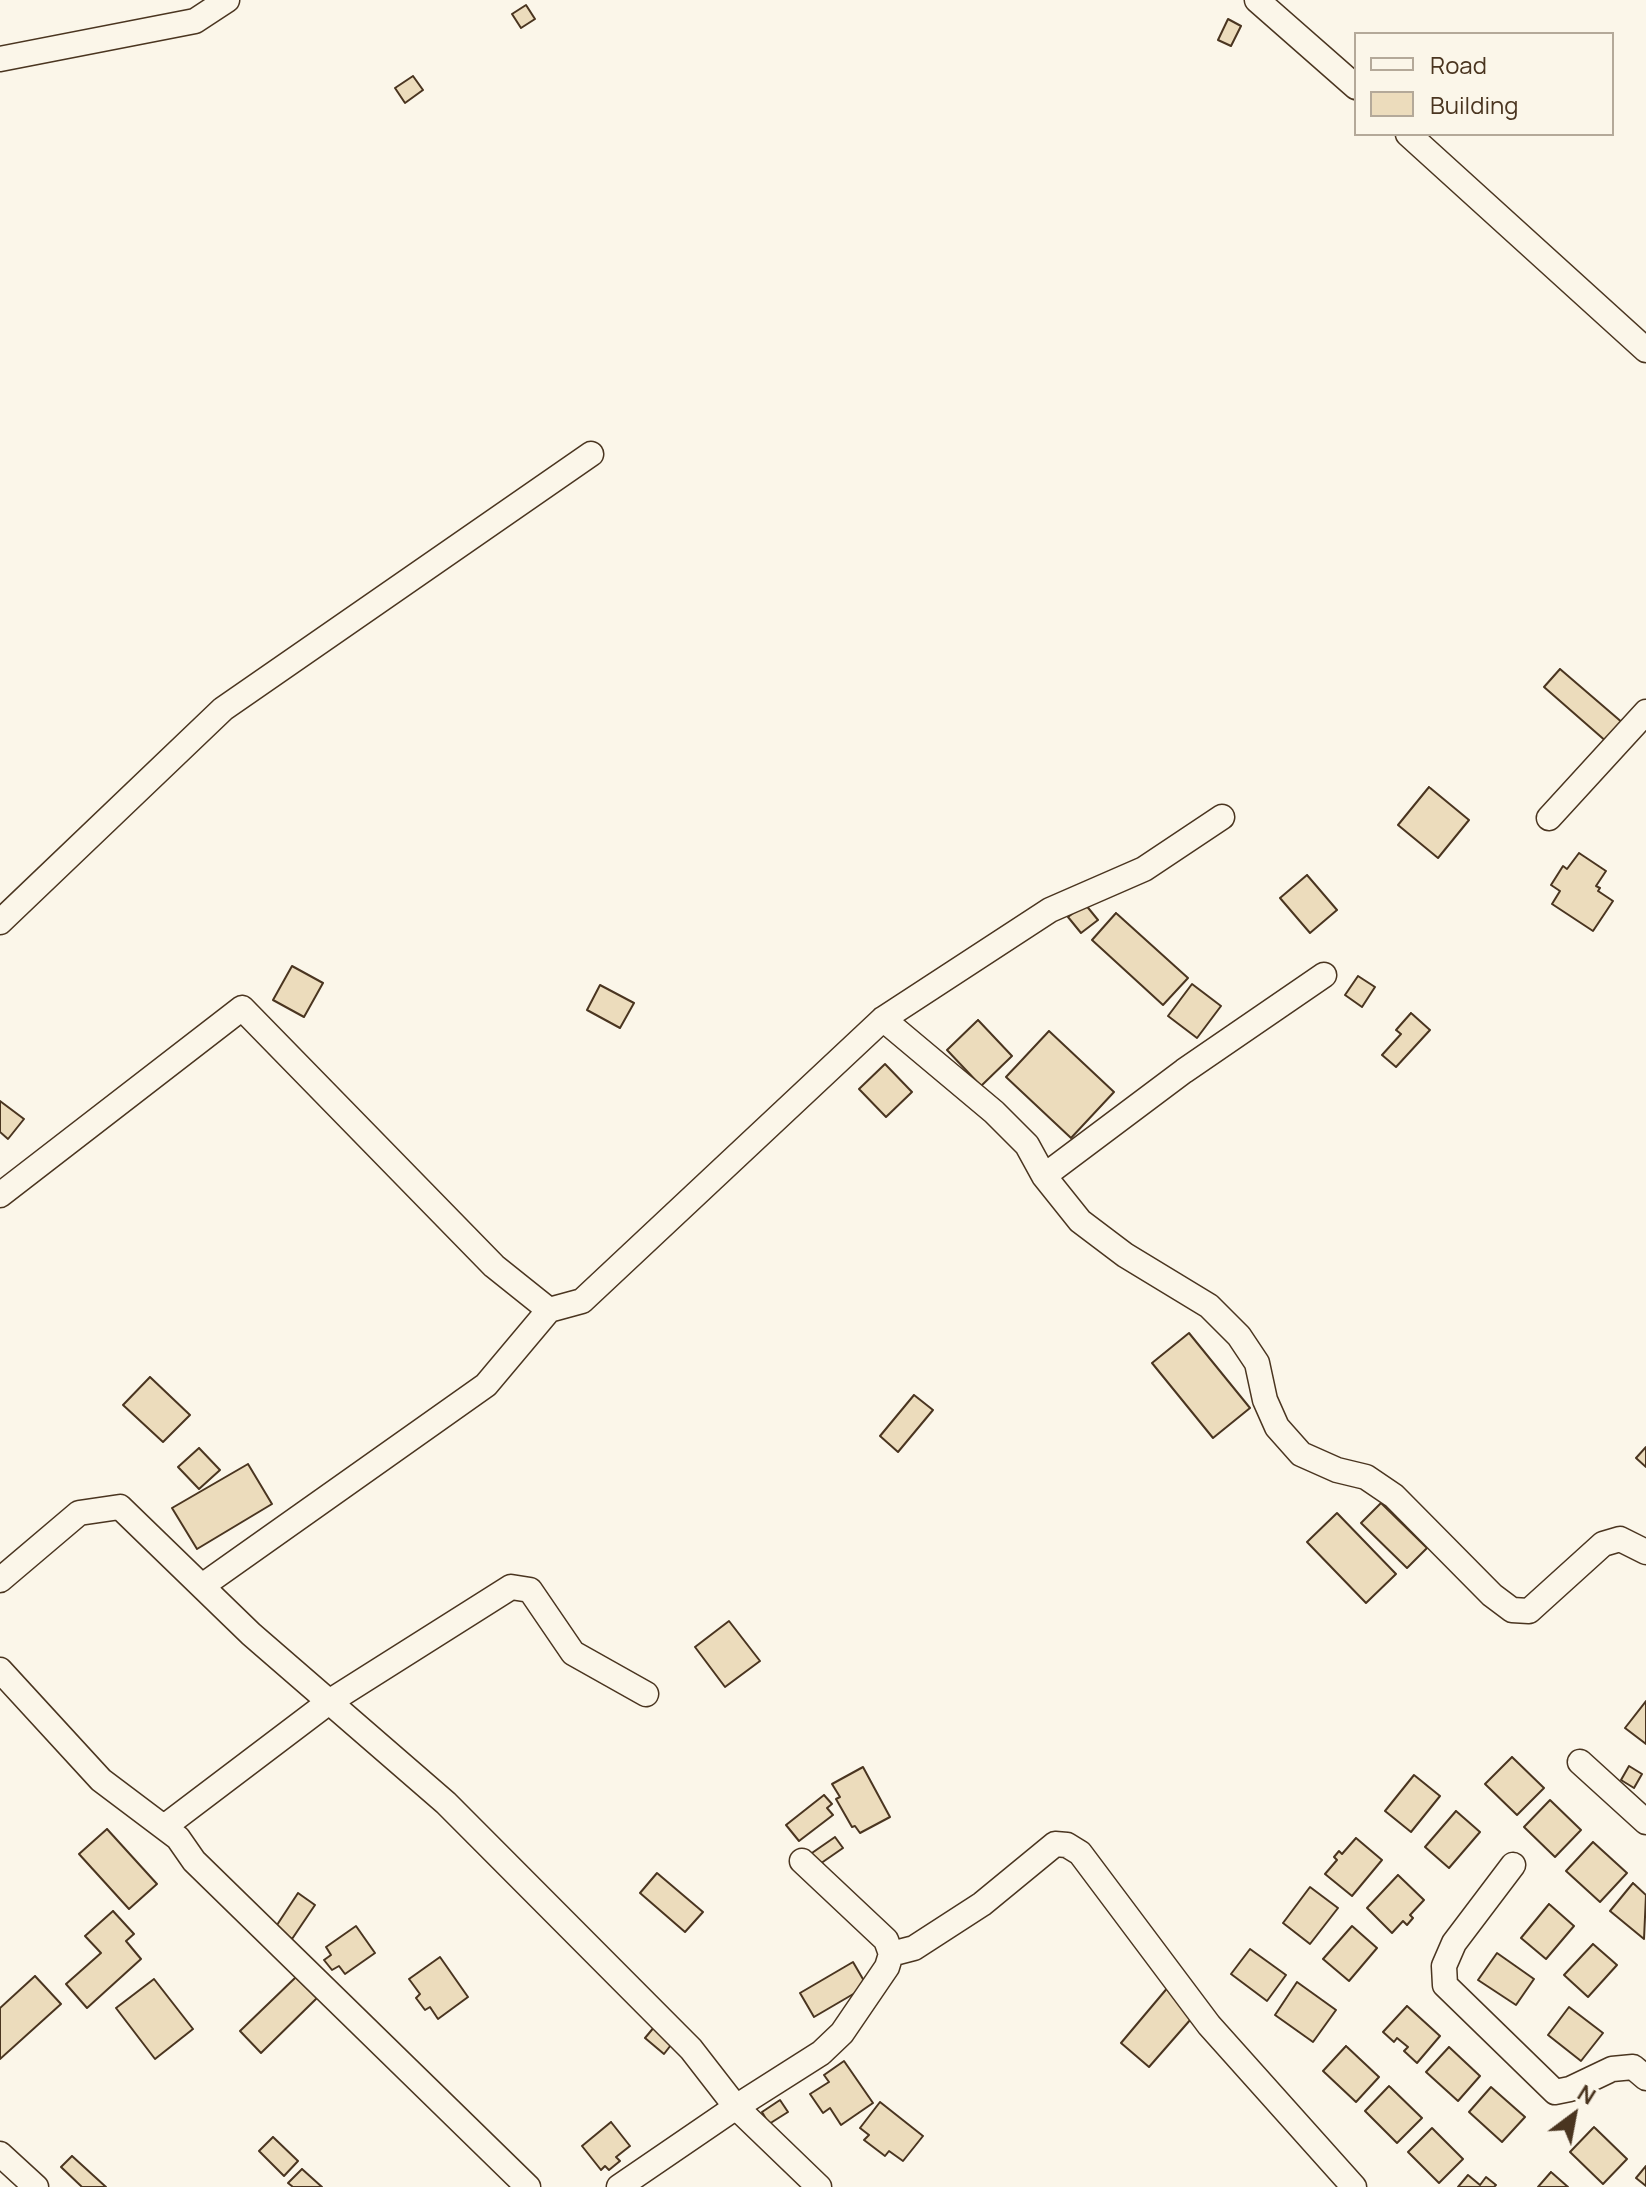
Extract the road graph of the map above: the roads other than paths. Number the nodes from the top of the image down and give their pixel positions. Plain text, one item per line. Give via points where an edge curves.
1 (227, 0) edge
2 (1257, 0) edge
3 (0, 59) edge
4 (1354, 85) edge
5 (1410, 136) edge
6 (1646, 350) edge
7 (591, 454) dead end
8 (1646, 712) edge
9 (1222, 817) dead end
10 (1549, 818) dead end
11 (0, 922) edge
12 (1324, 975) dead end
13 (883, 1019) junction
14 (1044, 1176) junction
15 (0, 1195) edge
16 (549, 1310) junction
17 (1646, 1552) edge
18 (0, 1580) edge
19 (202, 1586) junction
20 (0, 1670) edge
21 (646, 1694) dead end
22 (329, 1702) junction
23 (1580, 1762) dead end
24 (1646, 1822) edge
25 (164, 1827) junction
26 (802, 1861) dead end
27 (1513, 1865) dead end
28 (891, 1954) junction
29 (1646, 2078) edge
30 (736, 2107) junction
31 (0, 2154) edge
32 (36, 2187) edge
33 (528, 2187) edge
34 (619, 2187) edge
35 (819, 2187) edge
36 (1354, 2187) edge

1 - 3 street via 195,21
2 - 4 street
5 - 6 street
7 - 11 street via 223,709
8 - 10 street
9 - 13 street via 1144,869 1050,910
12 - 14 street
13 - 14 street via 994,1112 1027,1145
13 - 16 street via 582,1301
14 - 17 street via 1080,1221 1209,1306 1239,1336 1257,1363 1277,1427 1301,1454 1366,1477 1394,1496 1512,1610 1529,1611 1603,1544 1620,1539
15 - 16 street via 242,1008 494,1266
16 - 19 street via 486,1385
18 - 19 street via 79,1513 120,1507
19 - 22 street
20 - 25 street via 101,1780
21 - 22 street via 573,1653 530,1590 511,1587
22 - 25 street
22 - 30 street via 446,1803 691,2049
23 - 24 street
25 - 33 street
26 - 28 street via 886,1940
27 - 29 street via 1454,1943 1444,1966 1445,1985 1555,2092 1612,2069 1633,2067
28 - 30 street via 842,2033 821,2053
28 - 36 street via 914,1948 982,1904 1055,1844 1067,1845 1080,1853 1209,2025
30 - 34 street
30 - 35 street
31 - 32 street

